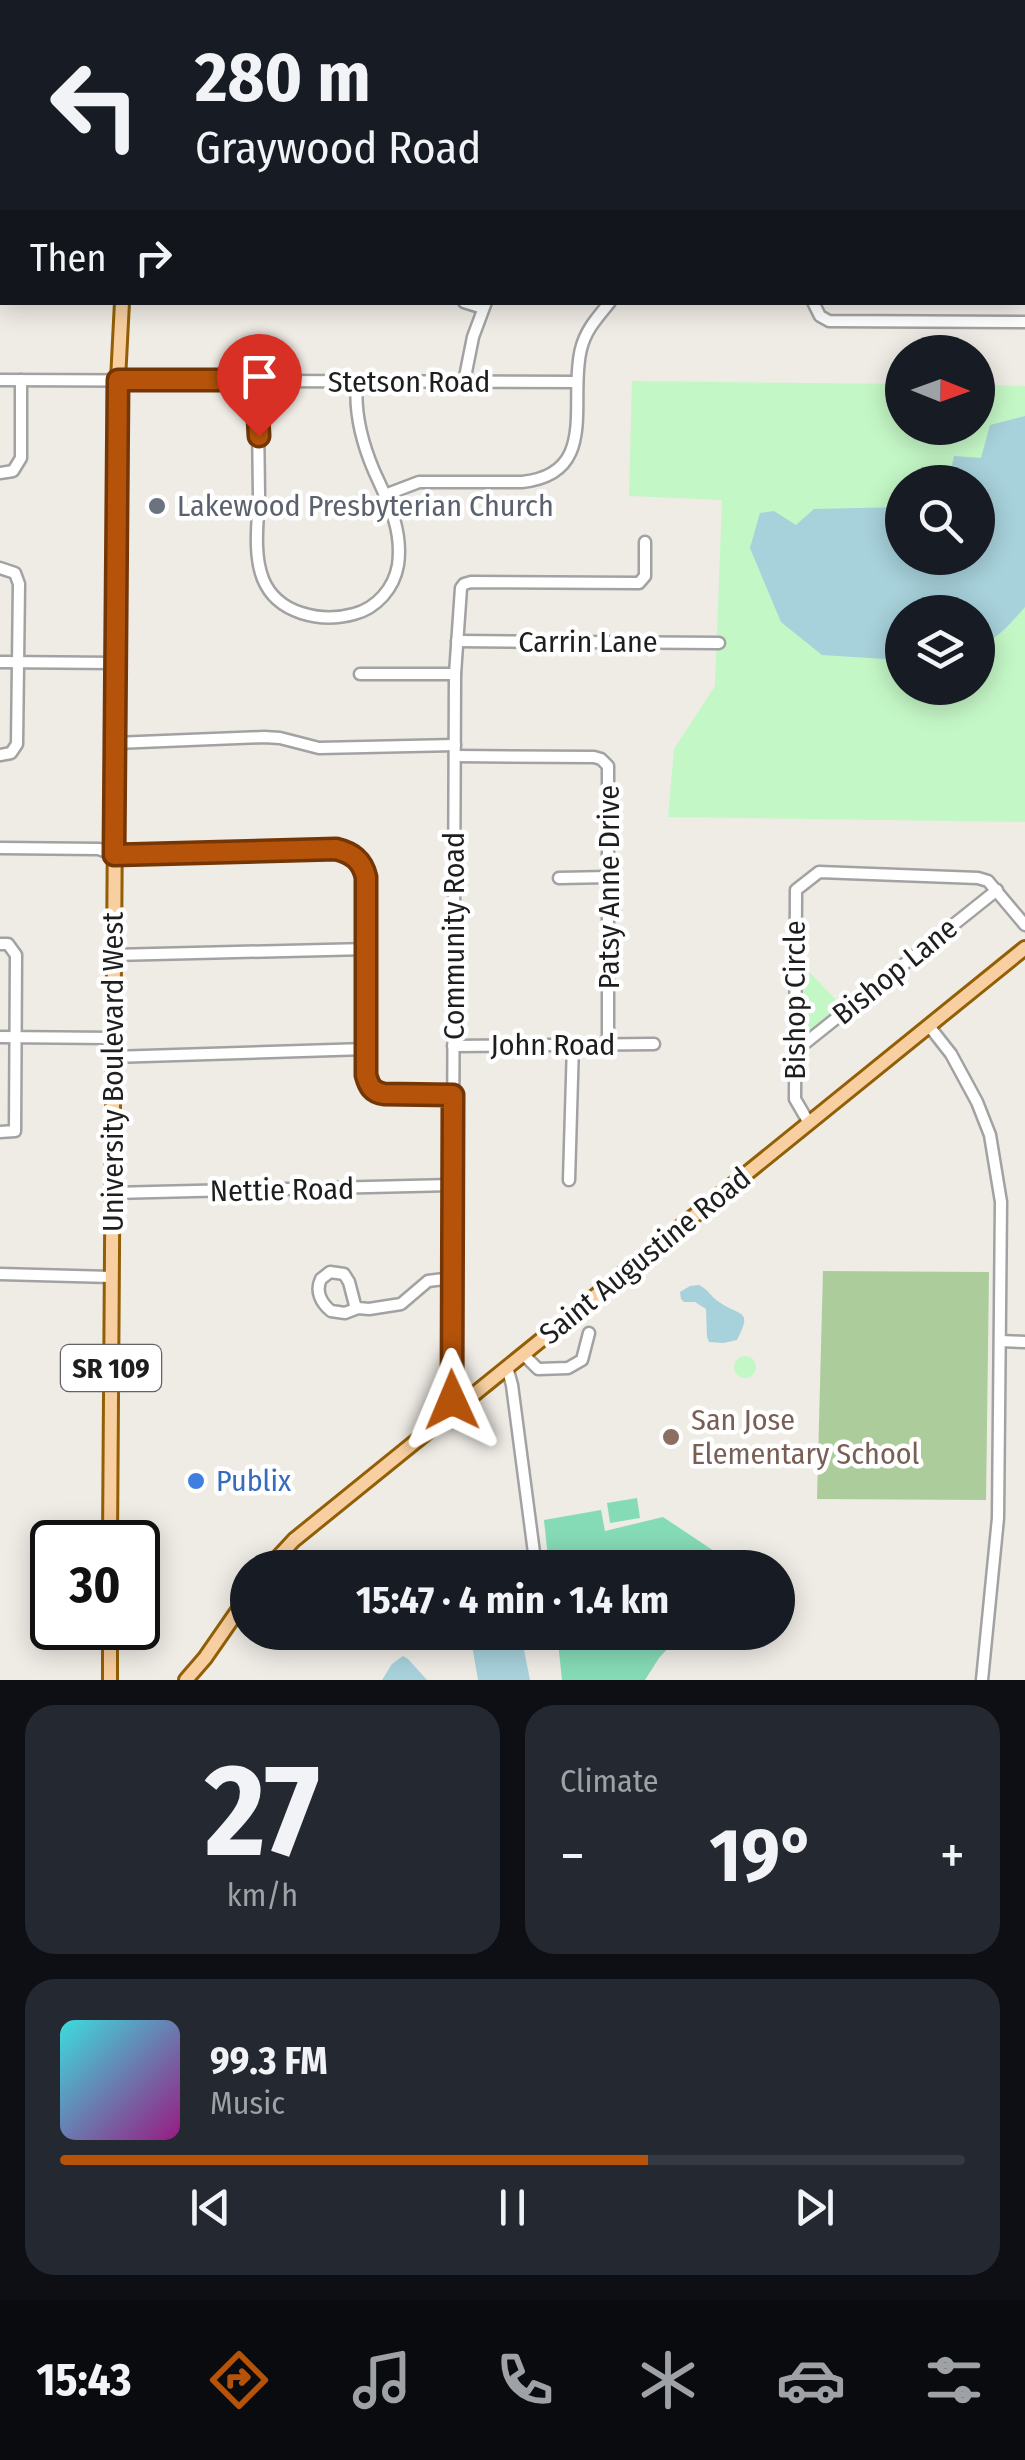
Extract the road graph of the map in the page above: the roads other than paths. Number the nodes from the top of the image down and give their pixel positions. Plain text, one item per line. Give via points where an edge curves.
1 (122, 305) edge
2 (485, 305) edge
3 (607, 305) edge
4 (814, 305) edge
5 (1025, 322) edge
6 (0, 380) edge
7 (20, 380) junction
8 (118, 380) junction
9 (256, 380) junction
10 (357, 382) junction
11 (464, 382) junction
12 (577, 382) junction
13 (0, 474) edge
14 (386, 494) junction
15 (644, 542) dead end
16 (0, 568) edge
17 (457, 641) junction
18 (719, 643) dead end
19 (0, 662) edge
20 (19, 662) junction
21 (116, 663) junction
22 (360, 674) dead end
23 (455, 674) junction
24 (115, 743) junction
25 (455, 751) junction
26 (6, 754) edge
27 (0, 848) edge
28 (114, 855) junction
29 (560, 878) dead end
30 (609, 878) junction
31 (997, 890) junction
32 (1025, 925) edge
33 (0, 944) edge
34 (1025, 948) edge
35 (366, 949) junction
36 (113, 955) junction
37 (929, 1026) junction
38 (0, 1037) edge
39 (16, 1037) junction
40 (113, 1038) junction
41 (573, 1044) junction
42 (608, 1044) junction
43 (654, 1044) dead end
44 (453, 1046) junction
45 (366, 1050) junction
46 (794, 1052) junction
47 (112, 1057) junction
48 (453, 1095) junction
49 (809, 1123) junction
50 (0, 1132) edge
51 (569, 1180) dead end
52 (452, 1185) junction
53 (112, 1193) junction
54 (0, 1274) edge
55 (112, 1277) junction
56 (452, 1278) junction
57 (358, 1308) junction
58 (589, 1333) dead end
59 (1001, 1341) junction
60 (1025, 1342) edge
61 (523, 1354) junction
62 (506, 1367) junction
63 (452, 1410) junction
64 (110, 1520) edge
65 (283, 1550) edge
66 (534, 1550) edge
67 (230, 1622) edge
68 (110, 1650) edge
69 (110, 1680) edge
70 (186, 1680) edge
71 (982, 1680) edge

1 - 8 main road, University Boulevard West / SR 109
2 - 11 street
3 - 12 street via 584,337
4 - 5 street via 829,321
6 - 7 street, Stetson Road
7 - 8 street, Stetson Road
7 - 13 street via 21,458 13,471
8 - 9 street, Stetson Road
8 - 21 main road, University Boulevard West / SR 109
9 - 10 street, Stetson Road
9 - 14 street via 260,568 277,600 303,614 344,616 379,600 398,565 396,520
10 - 11 street, Stetson Road
10 - 14 street via 365,447
11 - 12 street, Stetson Road
12 - 14 street via 574,446 558,470 522,482 419,482
15 - 17 street, Community Road via 645,576 639,583 464,584
16 - 20 street via 15,573 20,584
17 - 18 street, Carrin Lane
17 - 23 street, Community Road
19 - 20 street
20 - 21 street
20 - 26 street via 17,744
21 - 24 main road, University Boulevard West / SR 109
22 - 23 street
23 - 25 street, Community Road
24 - 25 street, Patsy Anne Drive via 264,737 319,748
24 - 28 main road, University Boulevard West / SR 109
25 - 30 street, Patsy Anne Drive via 601,759 609,772
25 - 44 street, Community Road
27 - 28 street via 99,849
28 - 35 street via 346,852 366,877
28 - 36 main road, University Boulevard West / SR 109
29 - 30 street
30 - 42 street, Patsy Anne Drive
31 - 32 street
31 - 46 street, Bishop Lane
31 - 46 street, Bishop Circle via 978,878 819,872 796,890
33 - 39 street via 15,950
34 - 37 main road, Saint Augustine Road
35 - 36 street
35 - 45 street
36 - 40 main road, University Boulevard West / SR 109
37 - 49 main road, Saint Augustine Road
37 - 59 street via 961,1070 990,1135 1001,1202
38 - 39 street
39 - 40 street
39 - 50 street via 15,1131
40 - 47 main road, University Boulevard West / SR 109
41 - 42 street, John Road
41 - 44 street, John Road
41 - 51 street
42 - 43 street, John Road
44 - 48 street, Community Road
45 - 47 street
45 - 48 street via 368,1084 377,1093
46 - 49 street, Bishop Circle via 794,1099
47 - 53 main road, University Boulevard West / SR 109
48 - 52 street, Community Road
49 - 61 main road, Saint Augustine Road
52 - 53 street, Nettie Road
52 - 56 street, Community Road
53 - 55 main road, University Boulevard West / SR 109
54 - 55 street
55 - 64 main road, University Boulevard West / SR 109
56 - 57 street via 428,1281 400,1304
56 - 63 street, Community Road
57 - 57 street via 344,1274 321,1279 320,1298 332,1311
58 - 61 street via 576,1366 538,1369
59 - 60 street
59 - 71 street via 998,1532
61 - 62 main road, Saint Augustine Road
62 - 63 main road, Saint Augustine Road
62 - 66 street
63 - 65 main road, Saint Augustine Road
67 - 70 main road
68 - 69 main road

